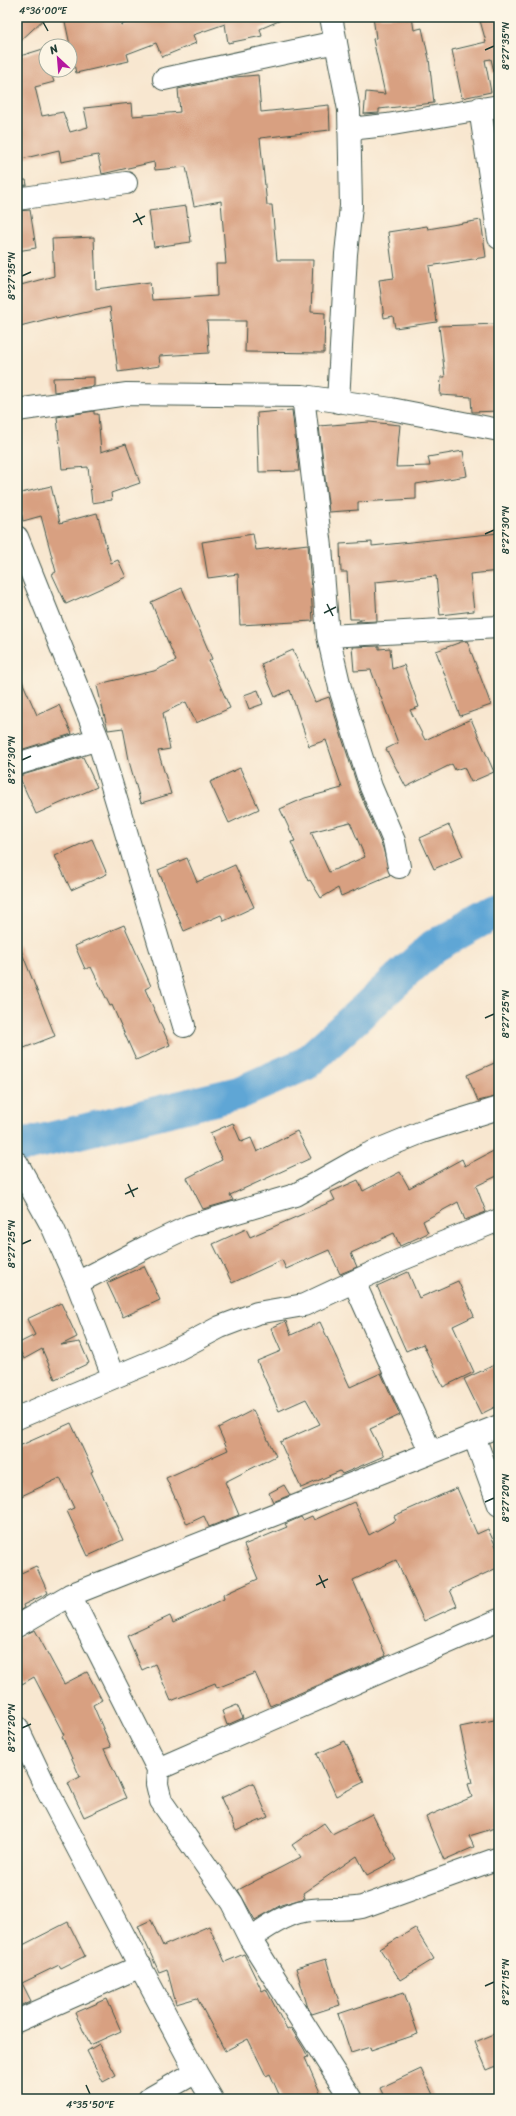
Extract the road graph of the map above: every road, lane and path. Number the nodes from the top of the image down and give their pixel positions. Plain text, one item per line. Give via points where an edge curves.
1 (331, 17) edge
2 (336, 42) junction
3 (164, 79) dead end
4 (490, 107) edge
5 (350, 129) junction
6 (126, 183) dead end
7 (17, 199) edge
8 (499, 238) edge
9 (303, 396) junction
10 (338, 402) junction
11 (17, 410) edge
12 (499, 430) edge
13 (17, 537) edge
14 (499, 627) edge
15 (328, 636) junction
16 (98, 739) junction
17 (17, 764) edge
18 (399, 867) dead end
19 (184, 1026) dead end
20 (499, 1108) edge
21 (17, 1163) edge
22 (499, 1220) edge
23 (354, 1282) junction
24 (77, 1283) junction
25 (113, 1376) junction
26 (17, 1418) edge
27 (499, 1426) edge
28 (474, 1436) junction
29 (431, 1453) junction
30 (499, 1505) edge
31 (70, 1596) junction
32 (499, 1620) edge
33 (17, 1626) edge
34 (17, 1727) edge
35 (158, 1769) junction
36 (499, 1858) edge
37 (250, 1939) junction
38 (141, 1966) junction
39 (17, 2021) edge
40 (196, 2072) junction
41 (149, 2099) edge
42 (212, 2099) edge
43 (351, 2099) edge

1 - 2 street
2 - 3 street
2 - 5 street via 349,110
4 - 5 street
4 - 8 street
5 - 10 street via 350,206
6 - 7 street
9 - 10 street
9 - 11 street via 127,394
9 - 15 street
10 - 12 street via 391,409
13 - 16 street
14 - 15 street
15 - 18 street via 341,692 371,787 394,841
16 - 17 street
16 - 19 street
20 - 24 street via 422,1132 366,1155 295,1195 190,1226
21 - 24 street via 53,1228
22 - 23 street via 398,1261
23 - 25 street via 304,1305 257,1313 220,1327 167,1356
23 - 29 street
24 - 25 street
25 - 26 street
27 - 28 street
28 - 29 street
28 - 30 street
29 - 31 street
31 - 33 street
31 - 35 street
32 - 35 street
34 - 38 street via 48,1792
35 - 37 street via 156,1784 161,1801 232,1903
36 - 37 street via 362,1907 301,1912 266,1927
37 - 43 street
38 - 39 street
38 - 40 street
40 - 41 street
40 - 42 street

